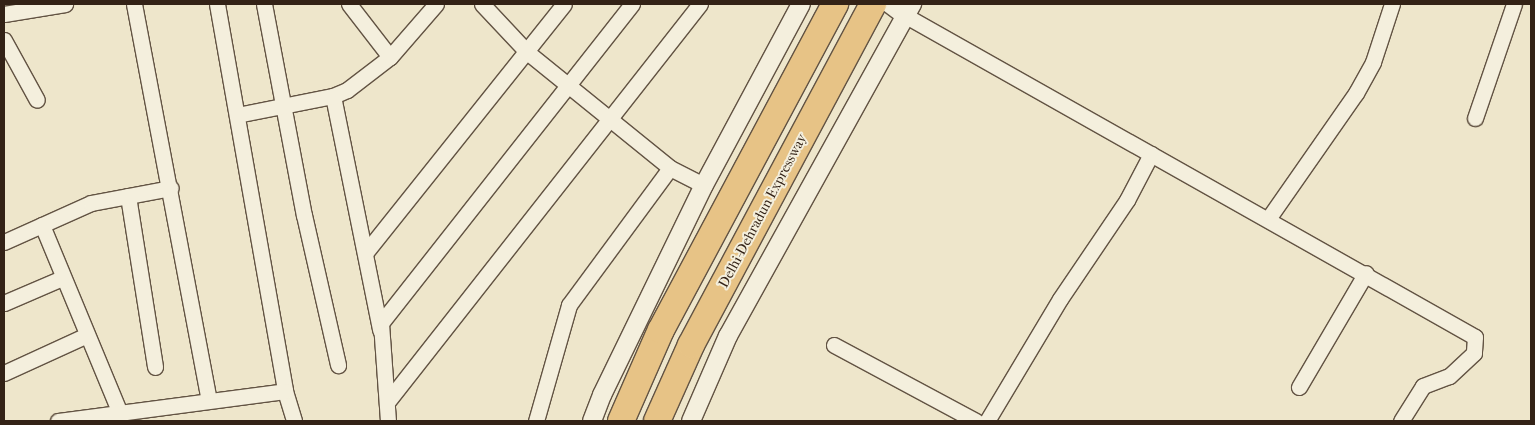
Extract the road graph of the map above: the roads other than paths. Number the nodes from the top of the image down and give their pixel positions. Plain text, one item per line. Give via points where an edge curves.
1 (65, 4) edge
2 (134, 4) edge
3 (216, 4) edge
4 (264, 4) edge
5 (349, 4) edge
6 (436, 4) edge
7 (482, 4) edge
8 (564, 4) edge
9 (632, 4) edge
10 (700, 4) edge
11 (801, 4) edge
12 (835, 4) edge
13 (873, 4) edge
14 (890, 4) edge
15 (1392, 4) edge
16 (1514, 4) edge
17 (909, 10) edge
18 (4, 14) edge
19 (4, 40) edge
20 (528, 52) junction
21 (390, 57) junction
22 (569, 85) junction
23 (333, 96) junction
24 (37, 100) dead end
25 (283, 107) junction
26 (237, 115) junction
27 (1475, 118) dead end
28 (610, 119) junction
29 (1152, 154) junction
30 (670, 168) junction
31 (704, 185) junction
32 (170, 188) junction
33 (128, 196) junction
34 (1268, 219) junction
35 (42, 225) junction
36 (4, 242) edge
37 (366, 252) junction
38 (1366, 273) junction
39 (62, 278) junction
40 (4, 302) edge
41 (380, 333) junction
42 (87, 335) junction
43 (834, 345) dead end
44 (338, 365) dead end
45 (155, 367) dead end
46 (4, 373) edge
47 (1299, 387) dead end
48 (286, 392) junction
49 (209, 400) junction
50 (388, 401) junction
51 (128, 415) edge
52 (58, 421) edge
53 (294, 421) edge
54 (388, 421) edge
55 (536, 421) edge
56 (592, 421) edge
57 (621, 421) edge
58 (657, 421) edge
59 (691, 421) edge
60 (976, 421) edge
61 (988, 421) edge
62 (1401, 421) edge

1 - 18 street
2 - 32 street
3 - 26 street
4 - 25 street
5 - 21 street
6 - 21 street
7 - 20 street
8 - 20 street
9 - 22 street
10 - 28 street
11 - 31 street
12 - 57 highway via 661,330
13 - 58 highway, Delhi-Dehradun Expressway via 691,345
14 - 17 street
15 - 34 street via 1373,62 1356,93
16 - 27 street
17 - 29 street
17 - 59 street via 728,336
19 - 24 street
20 - 22 street
20 - 37 street
21 - 23 street via 360,82
22 - 28 street
22 - 41 street via 381,323
23 - 25 street
23 - 37 street
25 - 26 street
25 - 44 street
26 - 48 street
28 - 30 street
28 - 50 street
29 - 34 street
29 - 61 street via 1127,200 1060,299
30 - 31 street
30 - 55 street via 569,304
31 - 56 street via 602,394
32 - 33 street
32 - 49 street
33 - 35 street via 91,203
33 - 45 street
34 - 38 street
35 - 36 street
35 - 39 street
37 - 41 street
38 - 47 street
38 - 62 street via 1475,337 1474,353 1450,376 1422,386
39 - 40 street
39 - 42 street
41 - 50 street
42 - 46 street
42 - 51 street
43 - 60 street
48 - 49 street
48 - 53 street
49 - 51 street
50 - 54 street
51 - 52 street

